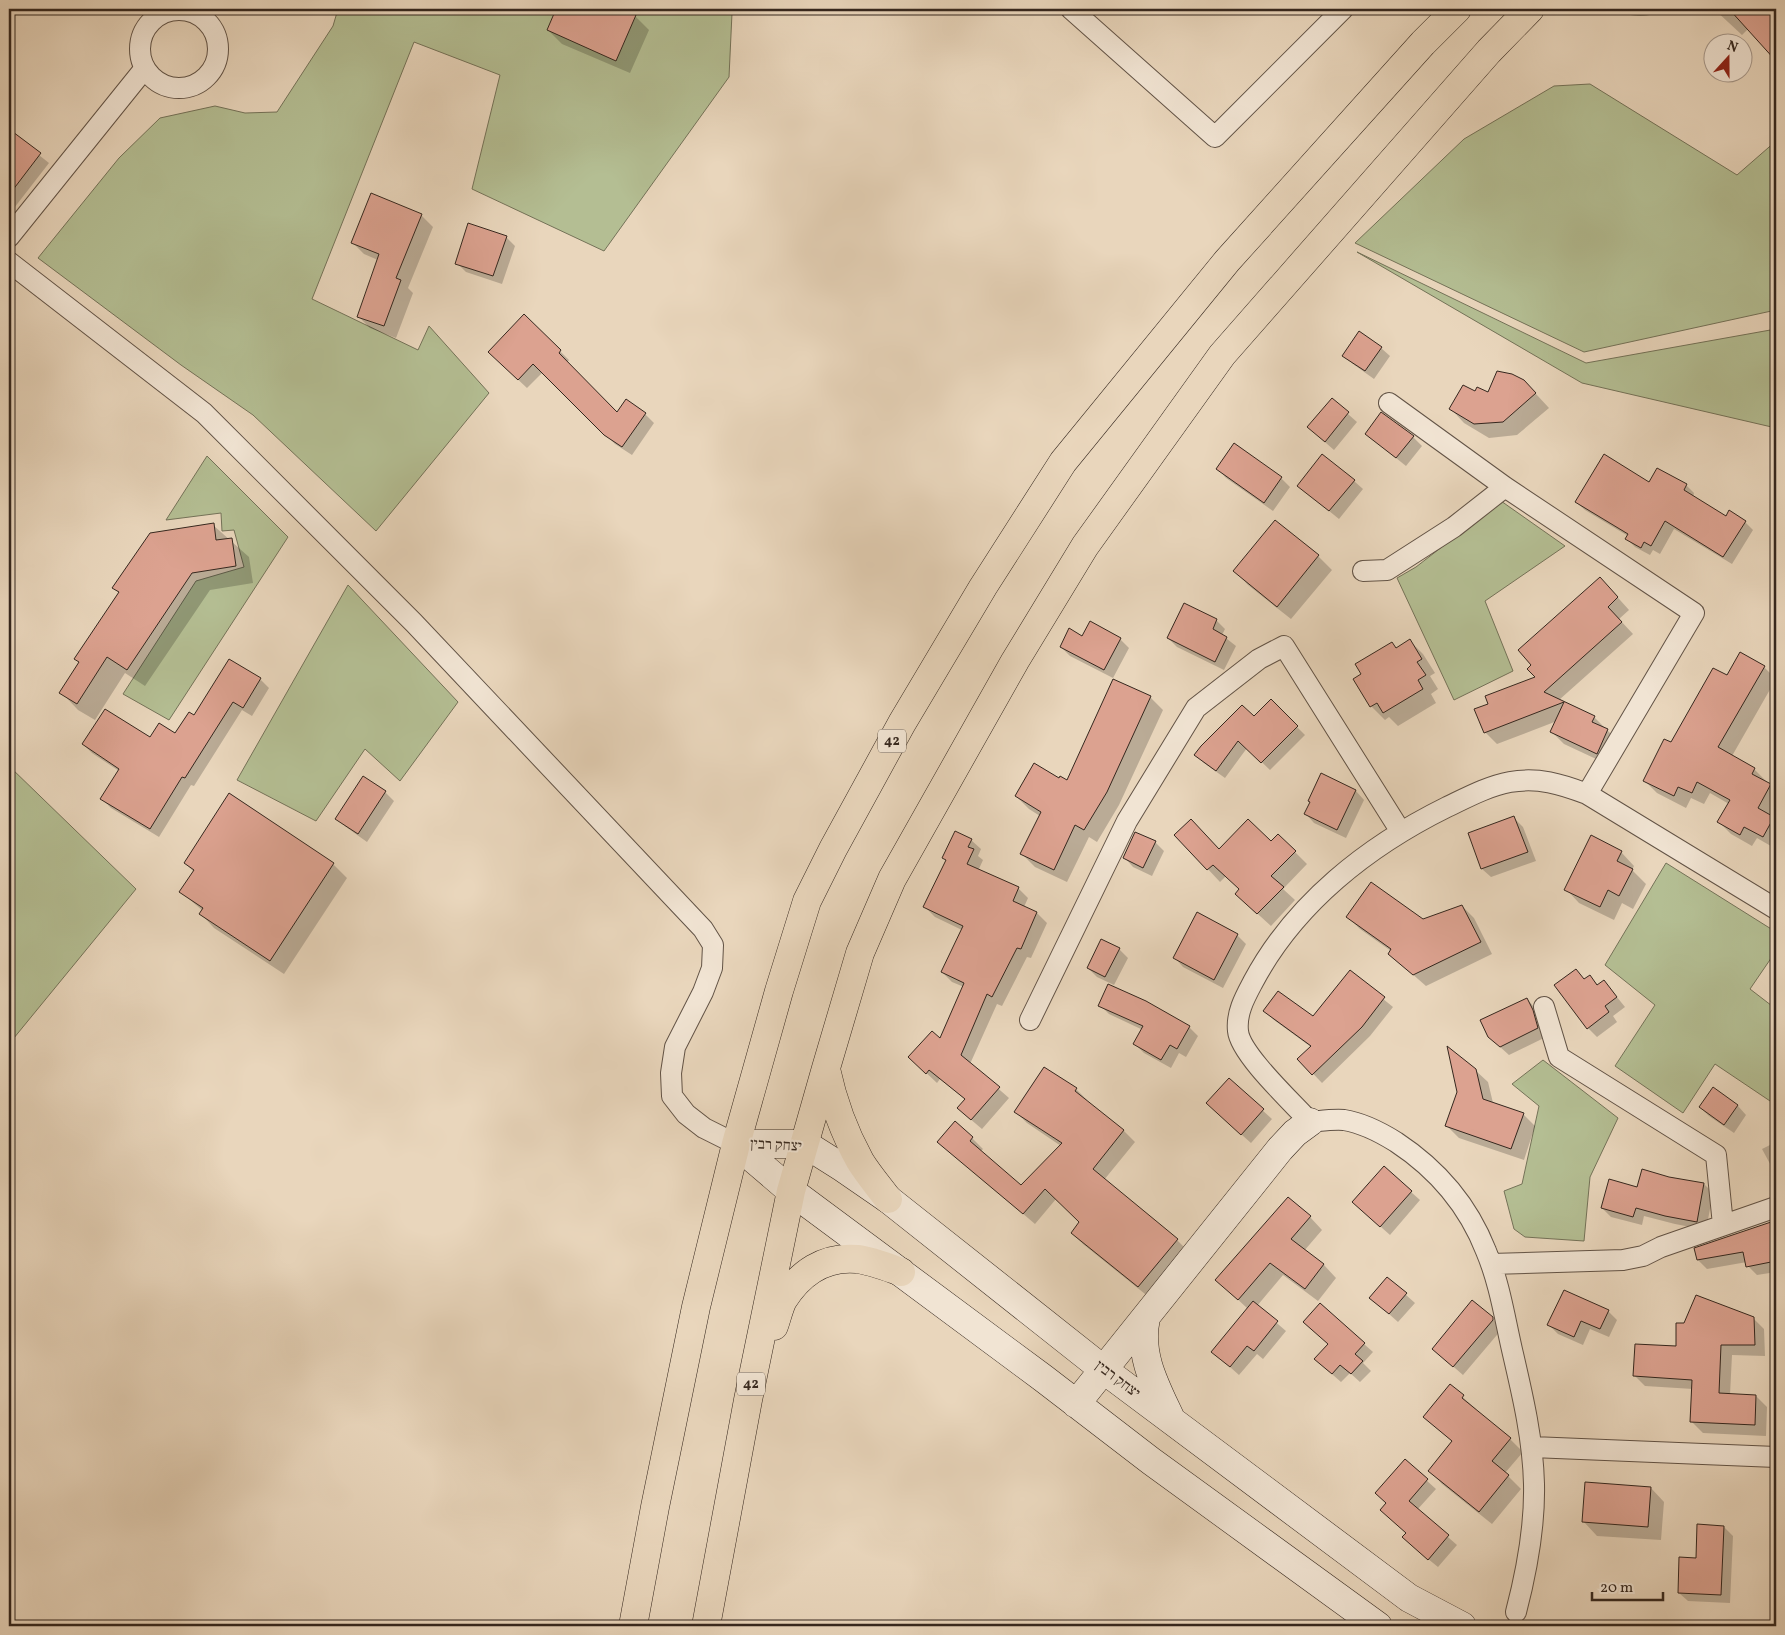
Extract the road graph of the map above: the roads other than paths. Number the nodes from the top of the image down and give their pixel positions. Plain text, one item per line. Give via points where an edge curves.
1 (1071, 9) edge
2 (1342, 9) edge
3 (1456, 9) edge
4 (1530, 9) edge
5 (145, 68) dead end
6 (9, 237) edge
7 (9, 262) edge
8 (1389, 403) dead end
9 (1505, 487) junction
10 (1363, 571) dead end
11 (1587, 794) junction
12 (1401, 832) junction
13 (1776, 909) edge
14 (1544, 1007) dead end
15 (1030, 1020) dead end
16 (826, 1068) junction
17 (1310, 1122) junction
18 (736, 1144) junction
19 (805, 1144) junction
20 (791, 1191) junction
21 (888, 1199) junction
22 (1776, 1207) edge
23 (1723, 1225) junction
24 (1491, 1264) junction
25 (902, 1272) junction
26 (1146, 1318) junction
27 (1104, 1370) junction
28 (748, 1400) junction
29 (1076, 1404) junction
30 (1173, 1422) junction
31 (1532, 1447) junction
32 (1776, 1457) edge
33 (1516, 1612) dead end
34 (633, 1626) edge
35 (706, 1626) edge
36 (1378, 1626) edge
37 (1462, 1626) edge

1 - 2 street via 1216,137
3 - 18 highway, 42 via 1227,261 1112,399 1063,462 989,578 902,723 808,901
4 - 16 highway, 42 via 1489,51 1222,355 1085,546 1015,661 892,879 860,953
5 - 6 street
7 - 18 street via 204,413 414,623 703,929 713,945 712,968 675,1047 672,1096 686,1114 704,1128
8 - 9 street
9 - 10 street via 1454,527 1387,570
9 - 11 street via 1694,613
11 - 12 street via 1552,782 1508,783 1456,803
11 - 13 street
12 - 15 street via 1284,646 1259,659 1196,708 1127,821
12 - 17 street via 1349,868 1301,913 1261,967 1240,1009 1238,1033 1243,1047
14 - 23 street via 1559,1057 1716,1155
16 - 19 highway, 42
16 - 21 highway via 842,1125 861,1162
17 - 24 street via 1343,1120 1366,1125 1410,1151 1457,1197 1479,1233
17 - 26 main road via 1284,1145
18 - 19 main road, יצחק רבין
18 - 20 main road, יצחק רבין
18 - 34 highway, 42 via 696,1307
19 - 20 highway, 42
19 - 21 main road, יצחק רבין
20 - 25 main road, יצחק רבין
20 - 28 highway, 42
21 - 27 main road, יצחק רבין
22 - 23 street
23 - 24 street via 1643,1256 1623,1260
24 - 31 street
25 - 28 highway via 855,1259 816,1266 799,1279 782,1302
25 - 29 main road, יצחק רבין
26 - 27 main road
26 - 30 main road via 1143,1338 1147,1363 1155,1388
27 - 29 main road
27 - 30 main road, יצחק רבין
28 - 35 highway, 42
29 - 36 main road, יצחק רבין
30 - 37 main road, יצחק רבין via 1409,1598
31 - 32 street
31 - 33 street via 1532,1528

